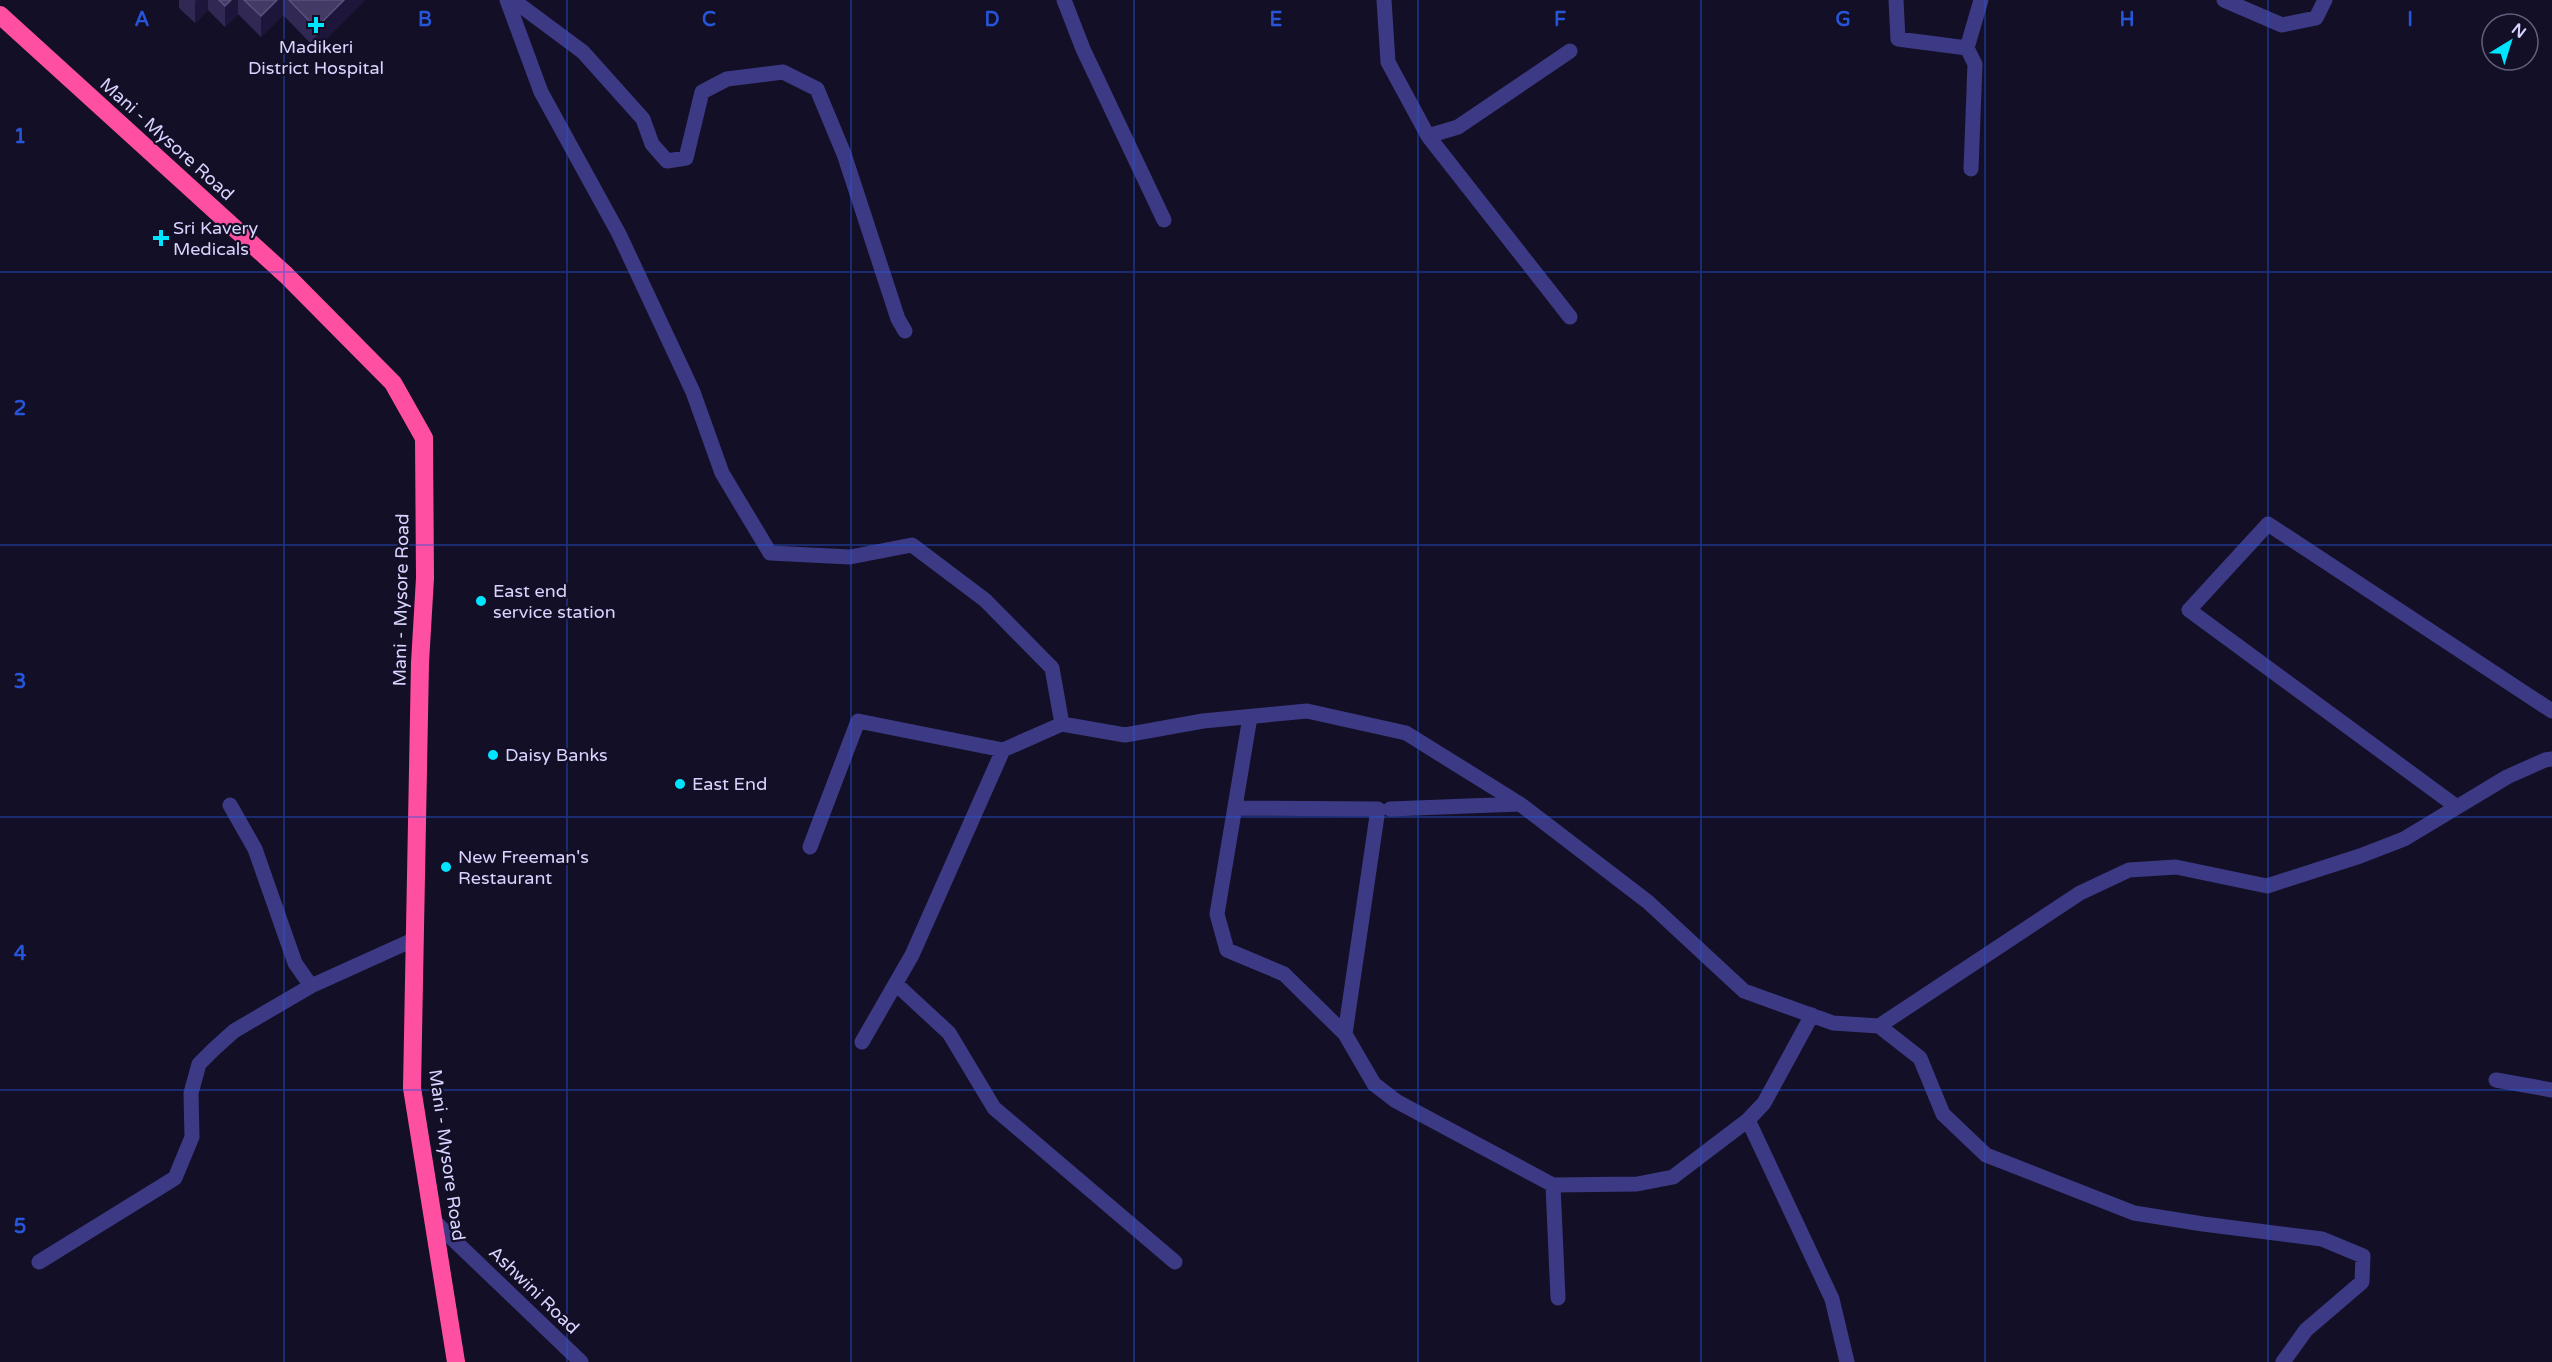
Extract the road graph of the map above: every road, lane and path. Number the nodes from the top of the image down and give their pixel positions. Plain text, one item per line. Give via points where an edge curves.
1 (507, 0) edge
2 (513, 0) edge
3 (1064, 0) edge
4 (1384, 0) edge
5 (1896, 0) edge
6 (1981, 0) edge
7 (2224, 0) edge
8 (2325, 0) edge
9 (0, 15) edge
10 (1967, 48) junction
11 (1570, 51) dead end
12 (1428, 136) junction
13 (1971, 169) dead end
14 (1164, 220) dead end
15 (1570, 317) dead end
16 (904, 332) dead end
17 (2552, 711) edge
18 (1250, 717) junction
19 (1062, 724) junction
20 (1003, 750) junction
21 (2552, 759) edge
22 (1520, 804) junction
23 (230, 805) dead end
24 (2457, 807) junction
25 (1236, 808) junction
26 (1390, 809) dead end
27 (810, 847) dead end
28 (415, 939) junction
29 (896, 984) junction
30 (311, 986) junction
31 (1812, 1015) junction
32 (1879, 1026) junction
33 (1345, 1034) junction
34 (861, 1042) dead end
35 (2496, 1080) dead end
36 (2552, 1090) edge
37 (1748, 1120) junction
38 (1553, 1185) junction
39 (434, 1221) junction
40 (39, 1262) dead end
41 (1175, 1262) dead end
42 (1558, 1298) dead end
43 (456, 1362) edge
44 (581, 1362) edge
45 (1847, 1362) edge
46 (2283, 1362) edge

1 - 19 street via 541,92 619,234 693,392 722,473 770,553 850,557 912,545 985,600 1052,668
2 - 16 street via 583,52 643,119 652,144 667,161 686,158 702,92 727,79 783,72 817,89 844,154
3 - 14 street
4 - 12 street via 1388,62
5 - 10 street via 1898,39
6 - 10 street
7 - 8 street via 2282,25 2316,18
9 - 28 highway, Mani - Mysore Road via 286,275 393,383 424,438 425,578
10 - 13 street via 1975,64
11 - 12 street via 1458,127
12 - 15 street
17 - 24 street via 2268,524 2189,610
18 - 19 street via 1125,735
18 - 22 street via 1307,711 1406,733
18 - 25 street
19 - 20 street
20 - 27 street via 858,721
20 - 29 street
21 - 24 street via 2507,777
22 - 26 street
22 - 31 street via 1648,902 1744,991
23 - 30 street via 255,849 295,963
24 - 32 street via 2404,839 2267,885 2176,867 2129,870 2080,893
25 - 33 street via 1217,914 1227,950 1284,974
25 - 33 street via 1378,809
28 - 30 street
28 - 39 highway, Mani - Mysore Road via 412,1089
29 - 34 street
29 - 41 street via 950,1033 994,1108
30 - 40 street via 234,1031 199,1064 191,1093 192,1137 175,1178
31 - 32 street via 1833,1023
31 - 37 street via 1764,1103
32 - 46 street via 1920,1058 1943,1114 1986,1155 2134,1213 2322,1239 2362,1256 2362,1282 2306,1330
33 - 38 street via 1374,1084 1396,1101
35 - 36 street
37 - 38 street via 1673,1177 1637,1184
37 - 45 street via 1832,1299
38 - 42 street
39 - 43 highway, Mani - Mysore Road
39 - 44 street, Ashwini Road

